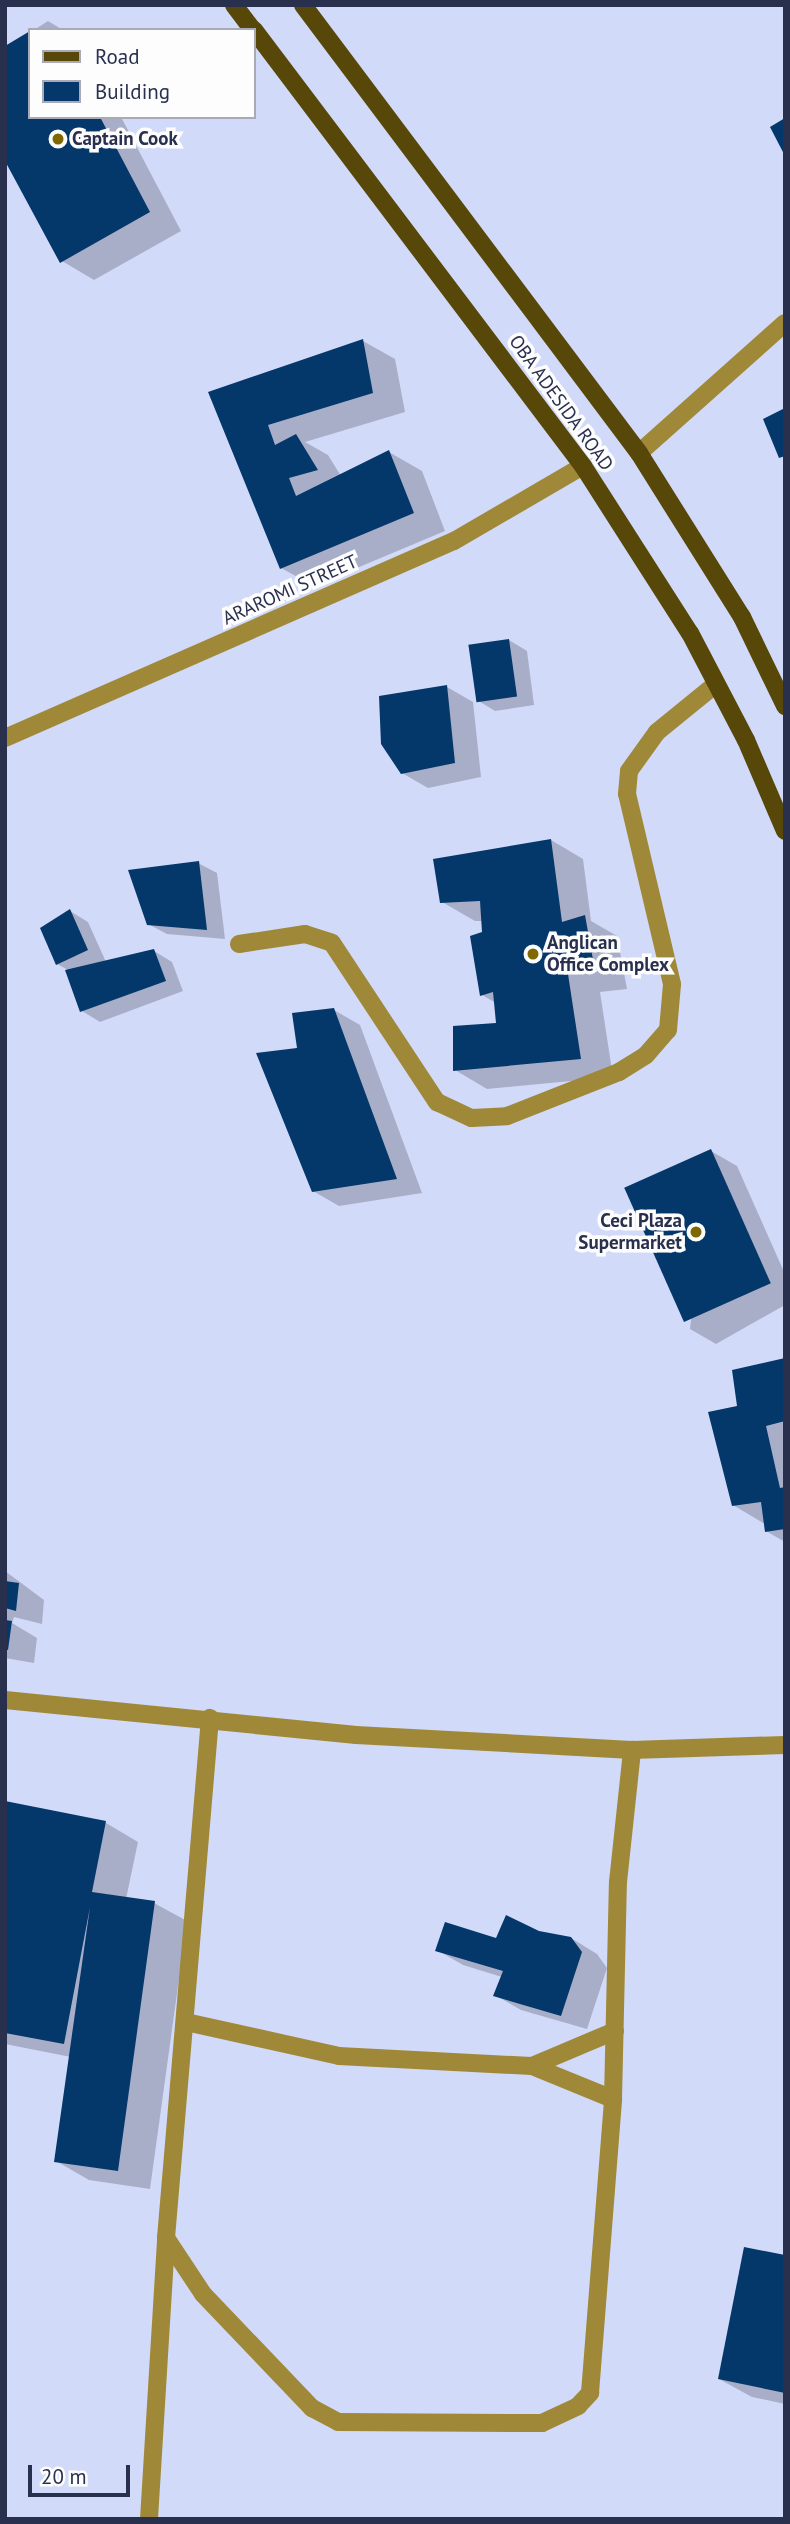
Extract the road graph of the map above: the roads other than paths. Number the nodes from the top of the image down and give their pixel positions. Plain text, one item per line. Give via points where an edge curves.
1 (233, 5) edge
2 (303, 5) edge
3 (252, 28) edge
4 (256, 33) edge
5 (785, 323) edge
6 (639, 453) junction
7 (583, 466) junction
8 (716, 684) junction
9 (785, 706) edge
10 (5, 738) edge
11 (785, 831) edge
12 (239, 944) dead end
13 (5, 1700) edge
14 (210, 1718) junction
15 (785, 1745) edge
16 (632, 1750) junction
17 (186, 2022) junction
18 (615, 2031) junction
19 (532, 2066) junction
20 (612, 2099) junction
21 (166, 2238) junction
22 (149, 2519) edge

1 - 3 main road, OBA ADESIDA ROAD
2 - 6 main road, OBA ADESIDA ROAD
4 - 7 main road, OBA ADESIDA ROAD
5 - 6 street
6 - 9 main road, OBA ADESIDA ROAD via 742,617
7 - 8 main road, OBA ADESIDA ROAD via 690,633
7 - 10 street, ARAROMI STREET via 454,541
8 - 11 main road, OBA ADESIDA ROAD
8 - 12 street via 657,732 629,771 627,794 672,984 668,1031 646,1055 619,1072 507,1116 472,1118 437,1102 332,943 305,934
13 - 14 street
14 - 16 street via 356,1735
14 - 17 street
15 - 16 street
16 - 18 street via 618,1882
17 - 19 street via 339,2056
17 - 21 street
18 - 19 street
18 - 20 street
19 - 20 street
20 - 21 street via 590,2393 566,2416 542,2423 338,2422 312,2408 202,2294
21 - 22 street

